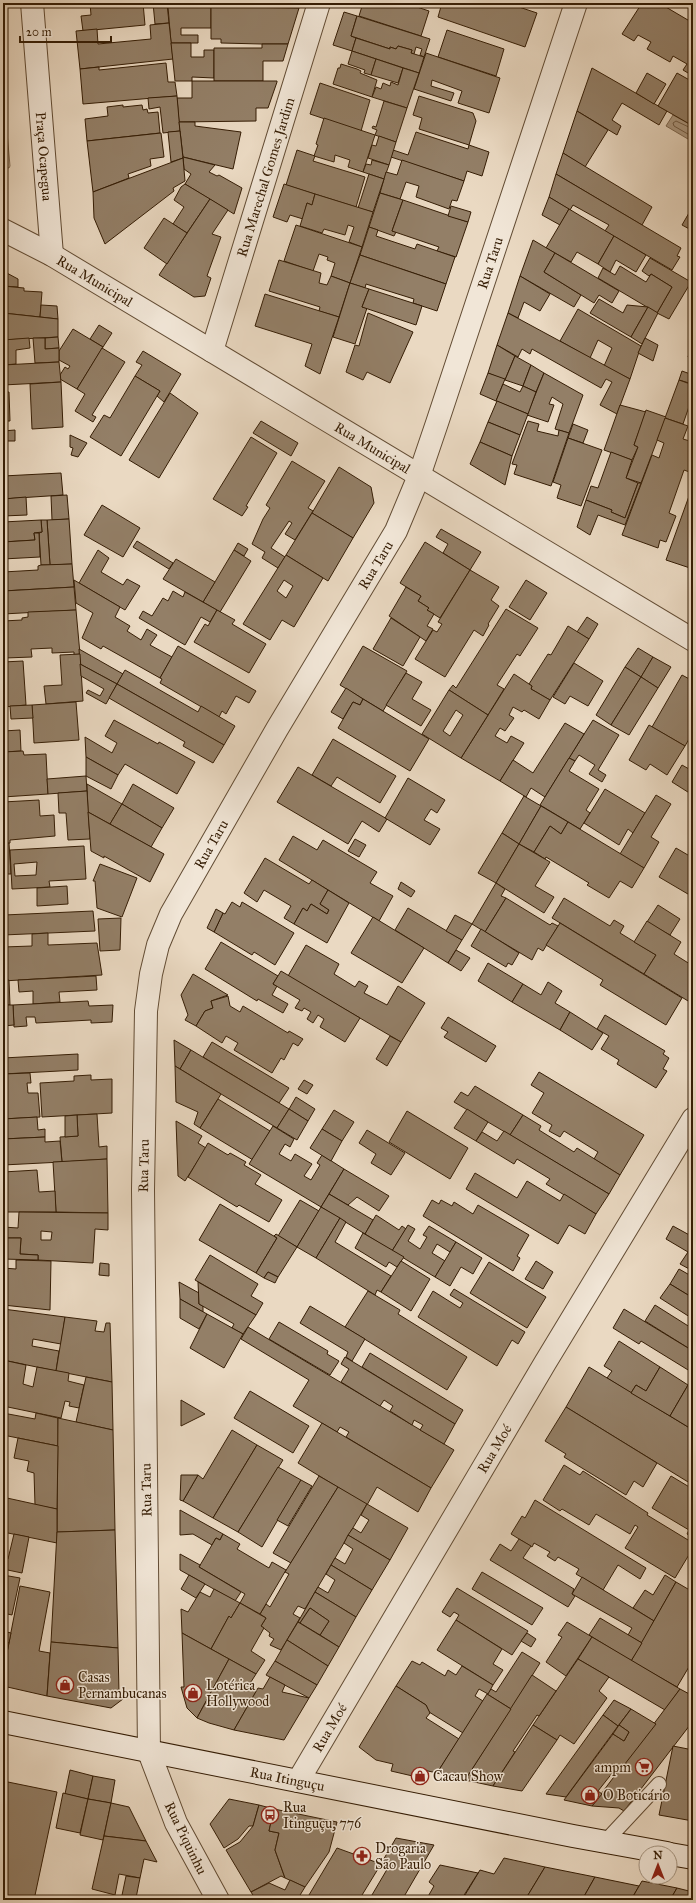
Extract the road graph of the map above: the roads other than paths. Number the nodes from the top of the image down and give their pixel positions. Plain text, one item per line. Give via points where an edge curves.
1 (32, 3) edge
2 (319, 3) edge
3 (576, 3) edge
4 (3, 230) edge
5 (52, 255) junction
6 (212, 351) junction
7 (419, 476) junction
8 (693, 640) edge
9 (693, 1119) edge
10 (3, 1722) edge
11 (149, 1752) junction
12 (298, 1781) junction
13 (660, 1784) dead end
14 (605, 1842) junction
15 (638, 1848) edge
16 (678, 1855) edge
17 (693, 1858) edge
18 (218, 1900) edge

1 - 5 street, Praça Ocapegua
2 - 6 street, Rua Marechal Gomes Jardim
3 - 7 street, Rua Taru
4 - 5 street
5 - 6 street, Rua Municipal
6 - 7 street, Rua Municipal
7 - 8 street, Rua Municipal
7 - 11 street, Rua Taru via 396,531 272,736 171,914 158,946 151,974 146,1011 142,1190
9 - 12 street, Rua Moé via 545,1363
10 - 11 street, Rua Itinguçu
11 - 12 street, Rua Itinguçu
11 - 18 street, Rua Piquinhu via 176,1823
12 - 14 street, Rua Itinguçu
13 - 14 lane
14 - 15 street, Rua Itinguçu
16 - 17 street

